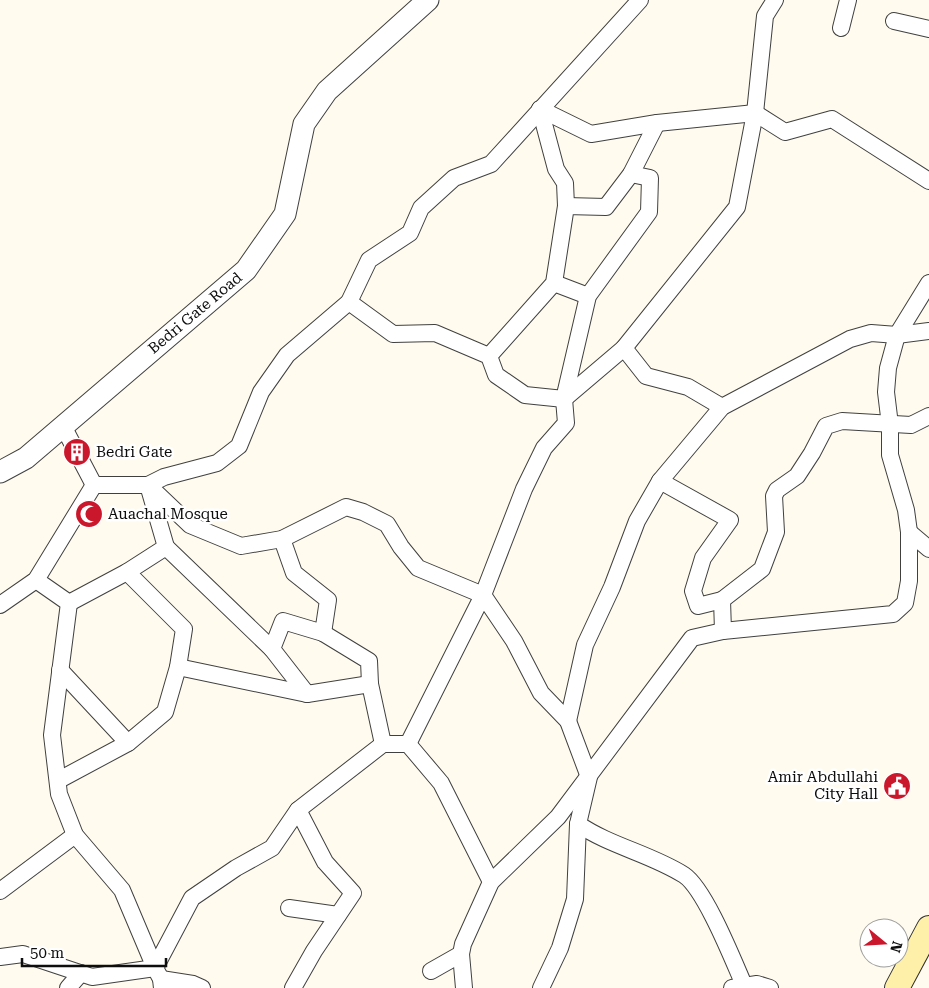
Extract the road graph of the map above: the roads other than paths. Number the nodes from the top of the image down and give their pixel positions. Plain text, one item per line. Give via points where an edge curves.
1 (428, 0) edge
2 (640, 0) edge
3 (775, 0) edge
4 (848, 0) edge
5 (894, 21) dead end
6 (841, 28) dead end
7 (929, 29) edge
8 (540, 109) junction
9 (755, 113) junction
10 (657, 123) junction
11 (631, 174) junction
12 (929, 181) edge
13 (566, 206) junction
14 (554, 283) junction
15 (929, 283) edge
16 (588, 296) junction
17 (349, 302) junction
18 (929, 331) edge
19 (897, 335) junction
20 (624, 348) junction
21 (489, 356) junction
22 (564, 399) junction
23 (722, 407) junction
24 (929, 416) edge
25 (890, 425) junction
26 (63, 426) junction
27 (0, 472) edge
28 (660, 481) junction
29 (94, 485) junction
30 (148, 486) junction
31 (909, 532) junction
32 (282, 539) junction
33 (166, 547) junction
34 (929, 549) edge
35 (127, 572) junction
36 (36, 580) junction
37 (483, 596) junction
38 (722, 600) junction
39 (68, 603) junction
40 (0, 605) edge
41 (724, 631) junction
42 (323, 633) junction
43 (272, 649) junction
44 (178, 667) junction
45 (60, 670) junction
46 (370, 684) junction
47 (307, 694) junction
48 (568, 721) junction
49 (128, 743) junction
50 (383, 744) junction
51 (408, 744) junction
52 (589, 777) junction
53 (59, 780) junction
54 (298, 810) junction
55 (578, 824) junction
56 (75, 835) junction
57 (491, 882) junction
58 (0, 891) edge
59 (289, 908) dead end
60 (338, 915) junction
61 (929, 928) edge
62 (461, 954) junction
63 (0, 957) edge
64 (431, 971) dead end
65 (81, 973) junction
66 (159, 978) edge
67 (738, 986) edge
68 (68, 988) edge
69 (202, 988) edge
70 (293, 988) edge
71 (464, 988) edge
72 (540, 988) edge
73 (770, 988) edge
74 (897, 988) edge

1 - 26 street, Bedri Gate Road via 327,91 304,124 285,214 246,270
2 - 8 street
3 - 9 street via 765,16
4 - 6 street
5 - 7 street
8 - 10 street via 591,134
8 - 13 street via 556,169 565,183
8 - 17 street via 491,164 454,178 420,208 410,232 369,260
9 - 10 street
9 - 12 street via 785,132 832,119
9 - 20 street via 736,206
10 - 11 street
11 - 13 street via 606,207
11 - 16 street via 650,178 649,212
13 - 14 street
14 - 16 street
14 - 21 street
15 - 19 street
16 - 22 street
17 - 21 street via 393,334 435,333
17 - 30 street via 287,355 261,392 239,446 217,463 164,477
18 - 19 street
19 - 23 street via 871,333 850,339
19 - 25 street via 888,368 886,392
20 - 22 street
20 - 23 street via 646,376 688,387
21 - 22 street via 496,375 524,395
22 - 37 street via 566,422 544,448 524,489
23 - 28 street
24 - 25 street via 911,425
25 - 31 street via 890,455
25 - 38 street via 842,420 826,426 797,476 777,490 774,496 776,532 762,569
26 - 27 street, Bedri Gate Road via 26,458
26 - 29 street
28 - 38 street via 730,520 703,558 693,592 698,606
28 - 48 street via 637,521 585,645
29 - 30 street
29 - 36 street
30 - 32 street via 190,525 241,546
30 - 33 street
31 - 34 street
31 - 41 street via 909,581 905,603 893,614
32 - 37 street via 346,507 387,524 418,568
32 - 42 street via 294,573 328,600
33 - 35 street
33 - 43 street
35 - 39 street
35 - 44 street via 184,628
36 - 39 street
36 - 40 street
37 - 48 street via 514,641 540,693
37 - 51 street
38 - 41 street
39 - 45 street
41 - 52 street via 692,638
42 - 43 street via 284,622
42 - 46 street via 369,660
43 - 47 street
44 - 47 street
44 - 49 street via 165,712
45 - 49 street
45 - 53 street via 52,735
46 - 47 street
46 - 50 street
48 - 52 street
49 - 53 street
50 - 51 street
50 - 54 street
51 - 57 street via 440,783
52 - 55 street
52 - 57 street via 558,817
53 - 56 street via 59,794
54 - 60 street via 324,862 353,893
54 - 66 street via 272,848 192,898
55 - 67 street via 592,834 686,876 700,894
55 - 72 street via 575,899 560,948
56 - 58 street
56 - 66 street via 122,890
57 - 62 street
59 - 60 street
60 - 70 street
61 - 74 main road
62 - 64 street
62 - 71 street
63 - 65 street via 23,954
65 - 66 street
65 - 68 street
66 - 69 street
67 - 73 street via 757,984

